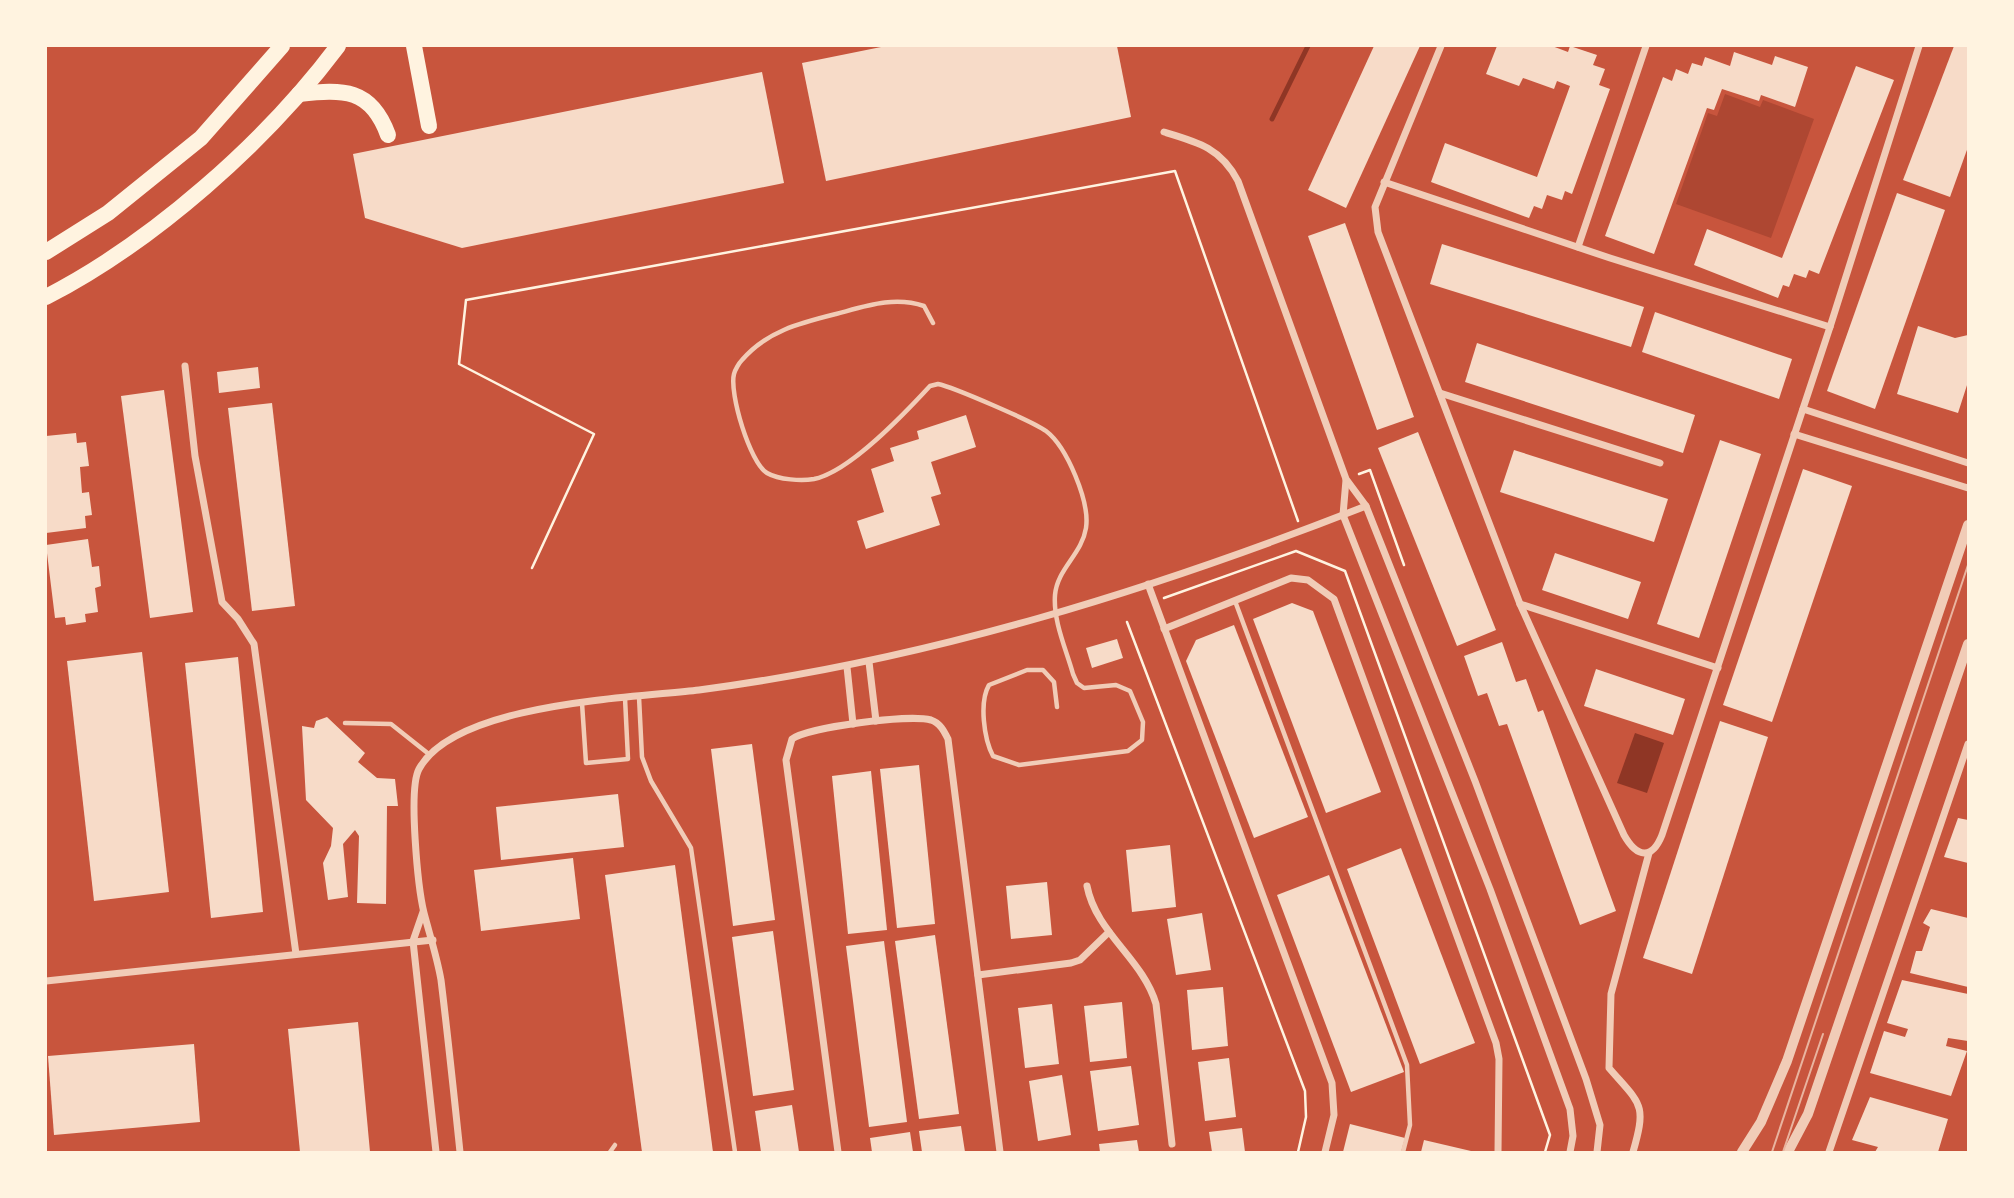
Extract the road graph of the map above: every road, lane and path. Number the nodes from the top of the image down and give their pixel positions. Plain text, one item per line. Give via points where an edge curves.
1 (282, 46) edge
2 (338, 46) edge
3 (414, 46) edge
4 (1441, 46) edge
5 (1646, 46) edge
6 (1919, 46) edge
7 (299, 94) junction
8 (429, 126) dead end
9 (1164, 132) dead end
10 (388, 135) dead end
11 (1384, 182) junction
12 (1578, 247) junction
13 (48, 250) edge
14 (46, 297) edge
15 (933, 323) dead end
16 (1830, 327) junction
17 (185, 366) dead end
18 (1440, 393) junction
19 (1803, 409) junction
20 (1794, 434) junction
21 (1660, 463) dead end
22 (1969, 463) edge
23 (1346, 479) junction
24 (1969, 488) edge
25 (1366, 506) junction
26 (1343, 515) junction
27 (1969, 525) edge
28 (1148, 584) junction
29 (1235, 600) junction
30 (1520, 604) junction
31 (1055, 612) junction
32 (1127, 622) dead end
33 (1164, 629) junction
34 (1969, 644) edge
35 (869, 662) junction
36 (847, 667) junction
37 (1718, 668) junction
38 (639, 697) junction
39 (625, 698) junction
40 (582, 703) junction
41 (1057, 707) dead end
42 (876, 721) junction
43 (345, 723) dead end
44 (853, 724) junction
45 (1969, 744) edge
46 (430, 755) junction
47 (1644, 853) junction
48 (1087, 886) dead end
49 (424, 912) junction
50 (1110, 932) junction
51 (433, 940) junction
52 (413, 941) junction
53 (296, 954) junction
54 (978, 975) junction
55 (46, 981) edge
56 (615, 1144) dead end
57 (1172, 1144) dead end
58 (436, 1153) edge
59 (460, 1153) edge
60 (610, 1153) edge
61 (735, 1153) edge
62 (838, 1153) edge
63 (1000, 1153) edge
64 (1298, 1153) edge
65 (1325, 1153) edge
66 (1403, 1153) edge
67 (1497, 1153) edge
68 (1570, 1153) edge
69 (1597, 1153) edge
70 (1633, 1153) edge
71 (1742, 1153) edge
72 (1788, 1153) edge
73 (1829, 1153) edge

1 - 13 highway via 201,138 108,213
2 - 7 highway
3 - 8 highway
4 - 11 street
5 - 12 street
6 - 16 street
7 - 10 highway via 352,94 371,103
7 - 14 highway via 240,155 148,232
9 - 23 street via 1206,144 1230,165 1238,180
11 - 12 street
11 - 18 street via 1375,207 1378,232
12 - 16 street
15 - 31 lane via 925,306 909,301 876,303 786,327 767,338 741,361 733,375 744,430 756,461 767,473 780,477 816,479 863,451 937,384 1045,430 1059,445 1086,501 1081,546 1057,582
16 - 19 street
17 - 53 street via 195,456 222,602 254,644
18 - 21 street
18 - 30 street
19 - 20 street
19 - 22 street
20 - 24 street
20 - 37 street
23 - 25 street
23 - 26 street
25 - 26 street
25 - 69 street via 1586,1079 1600,1125
26 - 28 street
26 - 68 street via 1490,888 1570,1109
27 - 71 street via 1787,1061
28 - 31 street
28 - 33 street
29 - 33 street
29 - 66 lane via 1407,1065 1410,1125
29 - 67 street via 1290,578 1308,580 1334,599 1496,1043
30 - 37 street
30 - 47 street via 1624,835
31 - 35 street
31 - 41 lane via 1077,683 1090,690 1116,685 1130,691 1143,722 1142,740 1128,751 1019,765 993,756 988,747 984,700 989,685 1027,670 1043,670 1054,682
32 - 64 path via 1305,1091 1306,1117
33 - 65 street via 1332,1083 1334,1115
34 - 72 street via 1808,1114
35 - 36 street
35 - 42 street
36 - 38 street
36 - 44 street
37 - 47 street via 1662,835 1657,846
38 - 39 street
38 - 61 lane via 646,769 691,848
39 - 40 street
39 - 40 lane via 628,759 586,764
40 - 46 street via 483,724 450,739
42 - 44 street
42 - 54 street via 931,720 943,727 948,739
43 - 46 lane via 390,724
44 - 62 street via 797,735 786,760
45 - 73 street
46 - 49 street via 419,769 414,793
47 - 70 street via 1611,994 1609,1068 1639,1102 1643,1118
48 - 50 street via 1093,912
49 - 51 street
49 - 52 street
50 - 54 street via 1072,963
50 - 57 street via 1151,987 1156,1004
51 - 52 street
51 - 59 street
52 - 53 street
52 - 58 street
53 - 55 street
54 - 63 street
56 - 60 lane

